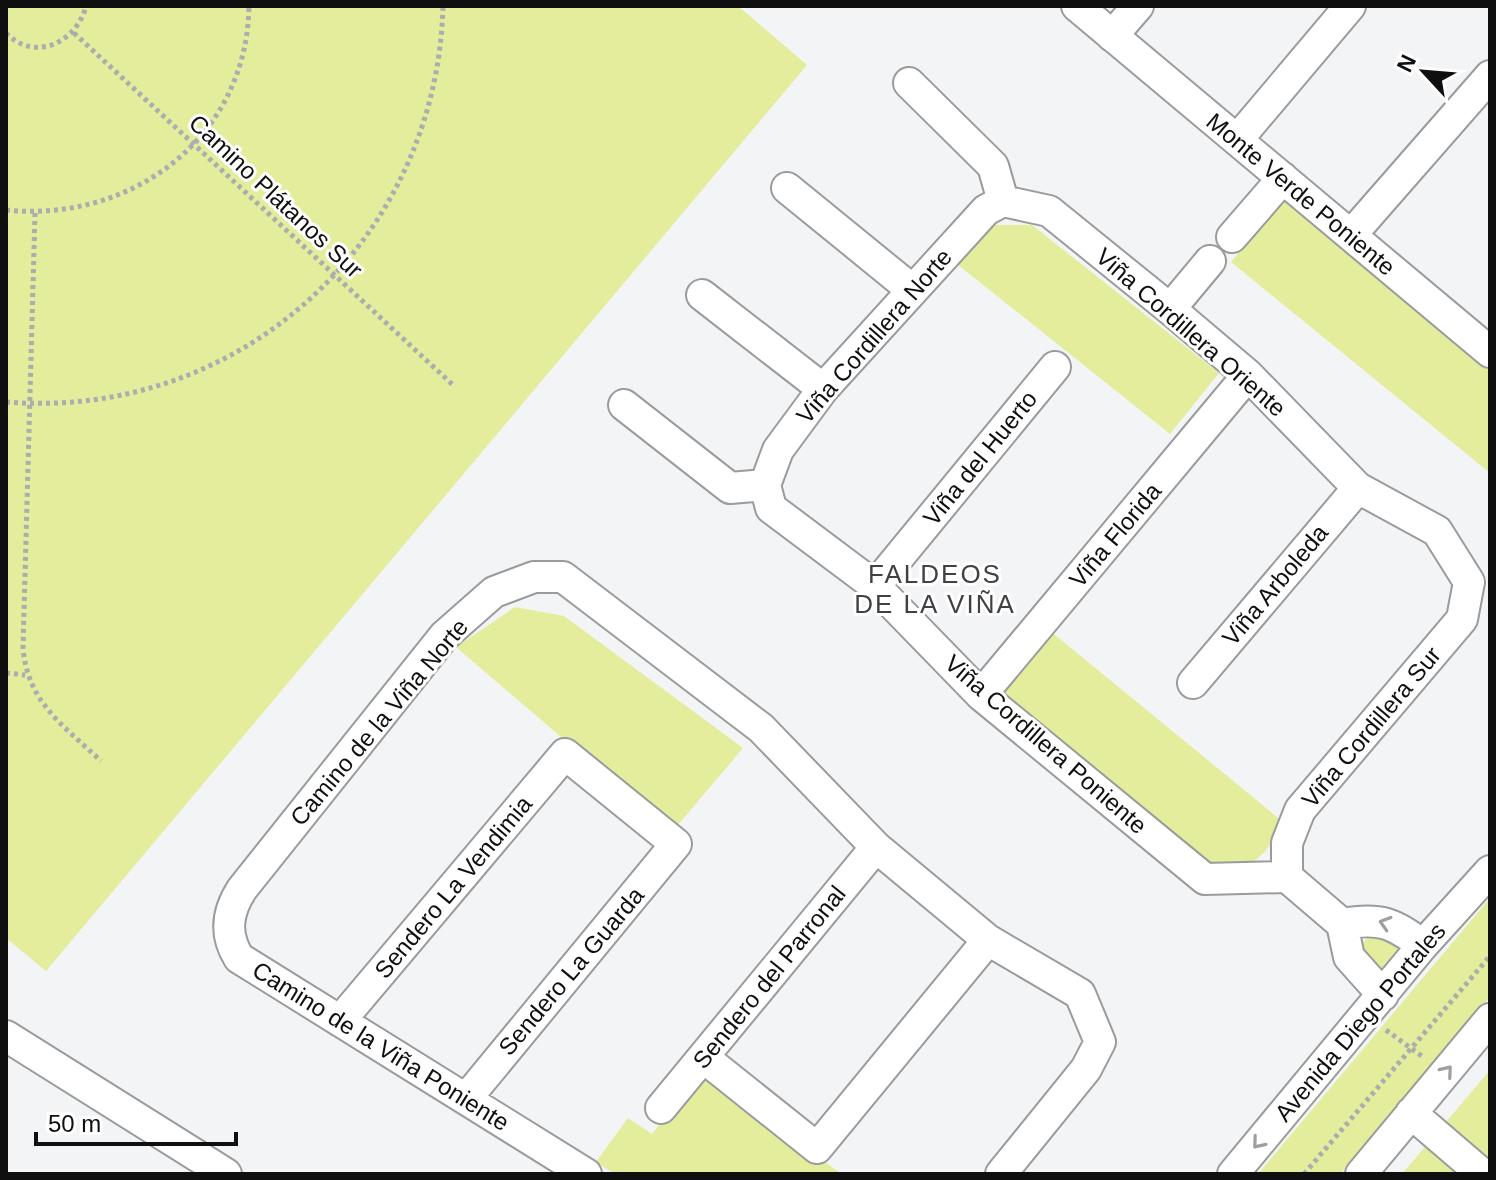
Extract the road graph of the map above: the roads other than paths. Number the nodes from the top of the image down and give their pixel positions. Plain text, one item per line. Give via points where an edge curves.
1 (1077, 6) edge
2 (1138, 6) edge
3 (1350, 6) edge
4 (1112, 36) junction
5 (1490, 76) edge
6 (909, 83) dead end
7 (1237, 140) junction
8 (1283, 178) junction
9 (787, 188) dead end
10 (1003, 201) junction
11 (1351, 235) junction
12 (1232, 237) dead end
13 (1210, 261) dead end
14 (911, 289) junction
15 (702, 295) dead end
16 (1170, 309) junction
17 (1484, 335) edge
18 (1055, 367) dead end
19 (1248, 375) junction
20 (823, 389) junction
21 (624, 405) dead end
22 (765, 485) junction
23 (1358, 488) junction
24 (1469, 582) joint
25 (875, 586) junction
26 (1193, 683) dead end
27 (981, 695) junction
28 (565, 754) joint
29 (876, 847) junction
30 (1490, 871) edge
31 (1287, 877) junction
32 (242, 889) joint
33 (1342, 924) junction
34 (988, 940) junction
35 (1423, 945) junction
36 (1375, 1005) junction
37 (1490, 1019) edge
38 (340, 1021) junction
39 (6, 1036) edge
40 (703, 1057) junction
41 (466, 1099) junction
42 (661, 1108) dead end
43 (1411, 1113) junction
44 (226, 1174) edge
45 (586, 1174) edge
46 (1001, 1174) edge
47 (1233, 1174) edge
48 (1361, 1174) edge
49 (1482, 1174) edge

1 - 4 street, Monte Verde Poniente
2 - 4 street
3 - 7 street
4 - 7 street, Monte Verde Poniente
5 - 11 street
6 - 10 street via 993,166
7 - 8 street, Monte Verde Poniente
8 - 11 street, Monte Verde Poniente
8 - 12 street
9 - 14 street
10 - 14 street, Viña Cordillera Norte via 986,210
10 - 16 street, Viña Cordillera Oriente via 1049,211
11 - 17 street, Monte Verde Poniente
13 - 16 street
14 - 20 street, Viña Cordillera Norte
15 - 20 street
16 - 19 street, Viña Cordillera Oriente
18 - 25 street, Viña del Huerto
19 - 23 street, Viña Cordillera Oriente
19 - 27 street, Viña Florida
20 - 22 street, Viña Cordillera Norte via 778,450
21 - 22 street via 730,488
22 - 25 street, Viña Cordillera Poniente via 771,508
23 - 24 street, Viña Cordillera Oriente via 1437,531
23 - 26 street, Viña Arboleda
24 - 31 street, Viña Cordillera Sur via 1462,619 1300,810 1287,843
25 - 27 street, Viña Cordillera Poniente
27 - 31 street, Viña Cordillera Poniente via 1205,879
28 - 38 street, Sendero La Vendimia
28 - 41 street, Sendero La Guarda via 676,844
29 - 32 street, Camino de la Viña Norte via 761,728 563,577 534,577 494,592 444,636
29 - 34 street
29 - 40 street, Sendero del Parronal
30 - 35 street, Avenida Diego Portales
31 - 33 street
32 - 38 street, Camino de la Viña Poniente via 228,926 239,958
35 -> 33 street via 1396,925 1371,919
33 - 36 street via 1349,957
34 - 40 street via 817,1148
34 - 46 street via 1080,994 1100,1042 1086,1069
35 - 36 street, Avenida Diego Portales
36 -> 47 street, Avenida Diego Portales
43 -> 37 street
38 - 41 street, Camino de la Viña Poniente
39 - 44 street
40 - 42 street, Sendero del Parronal
41 - 45 street, Camino de la Viña Poniente
43 - 48 street
43 - 49 street

